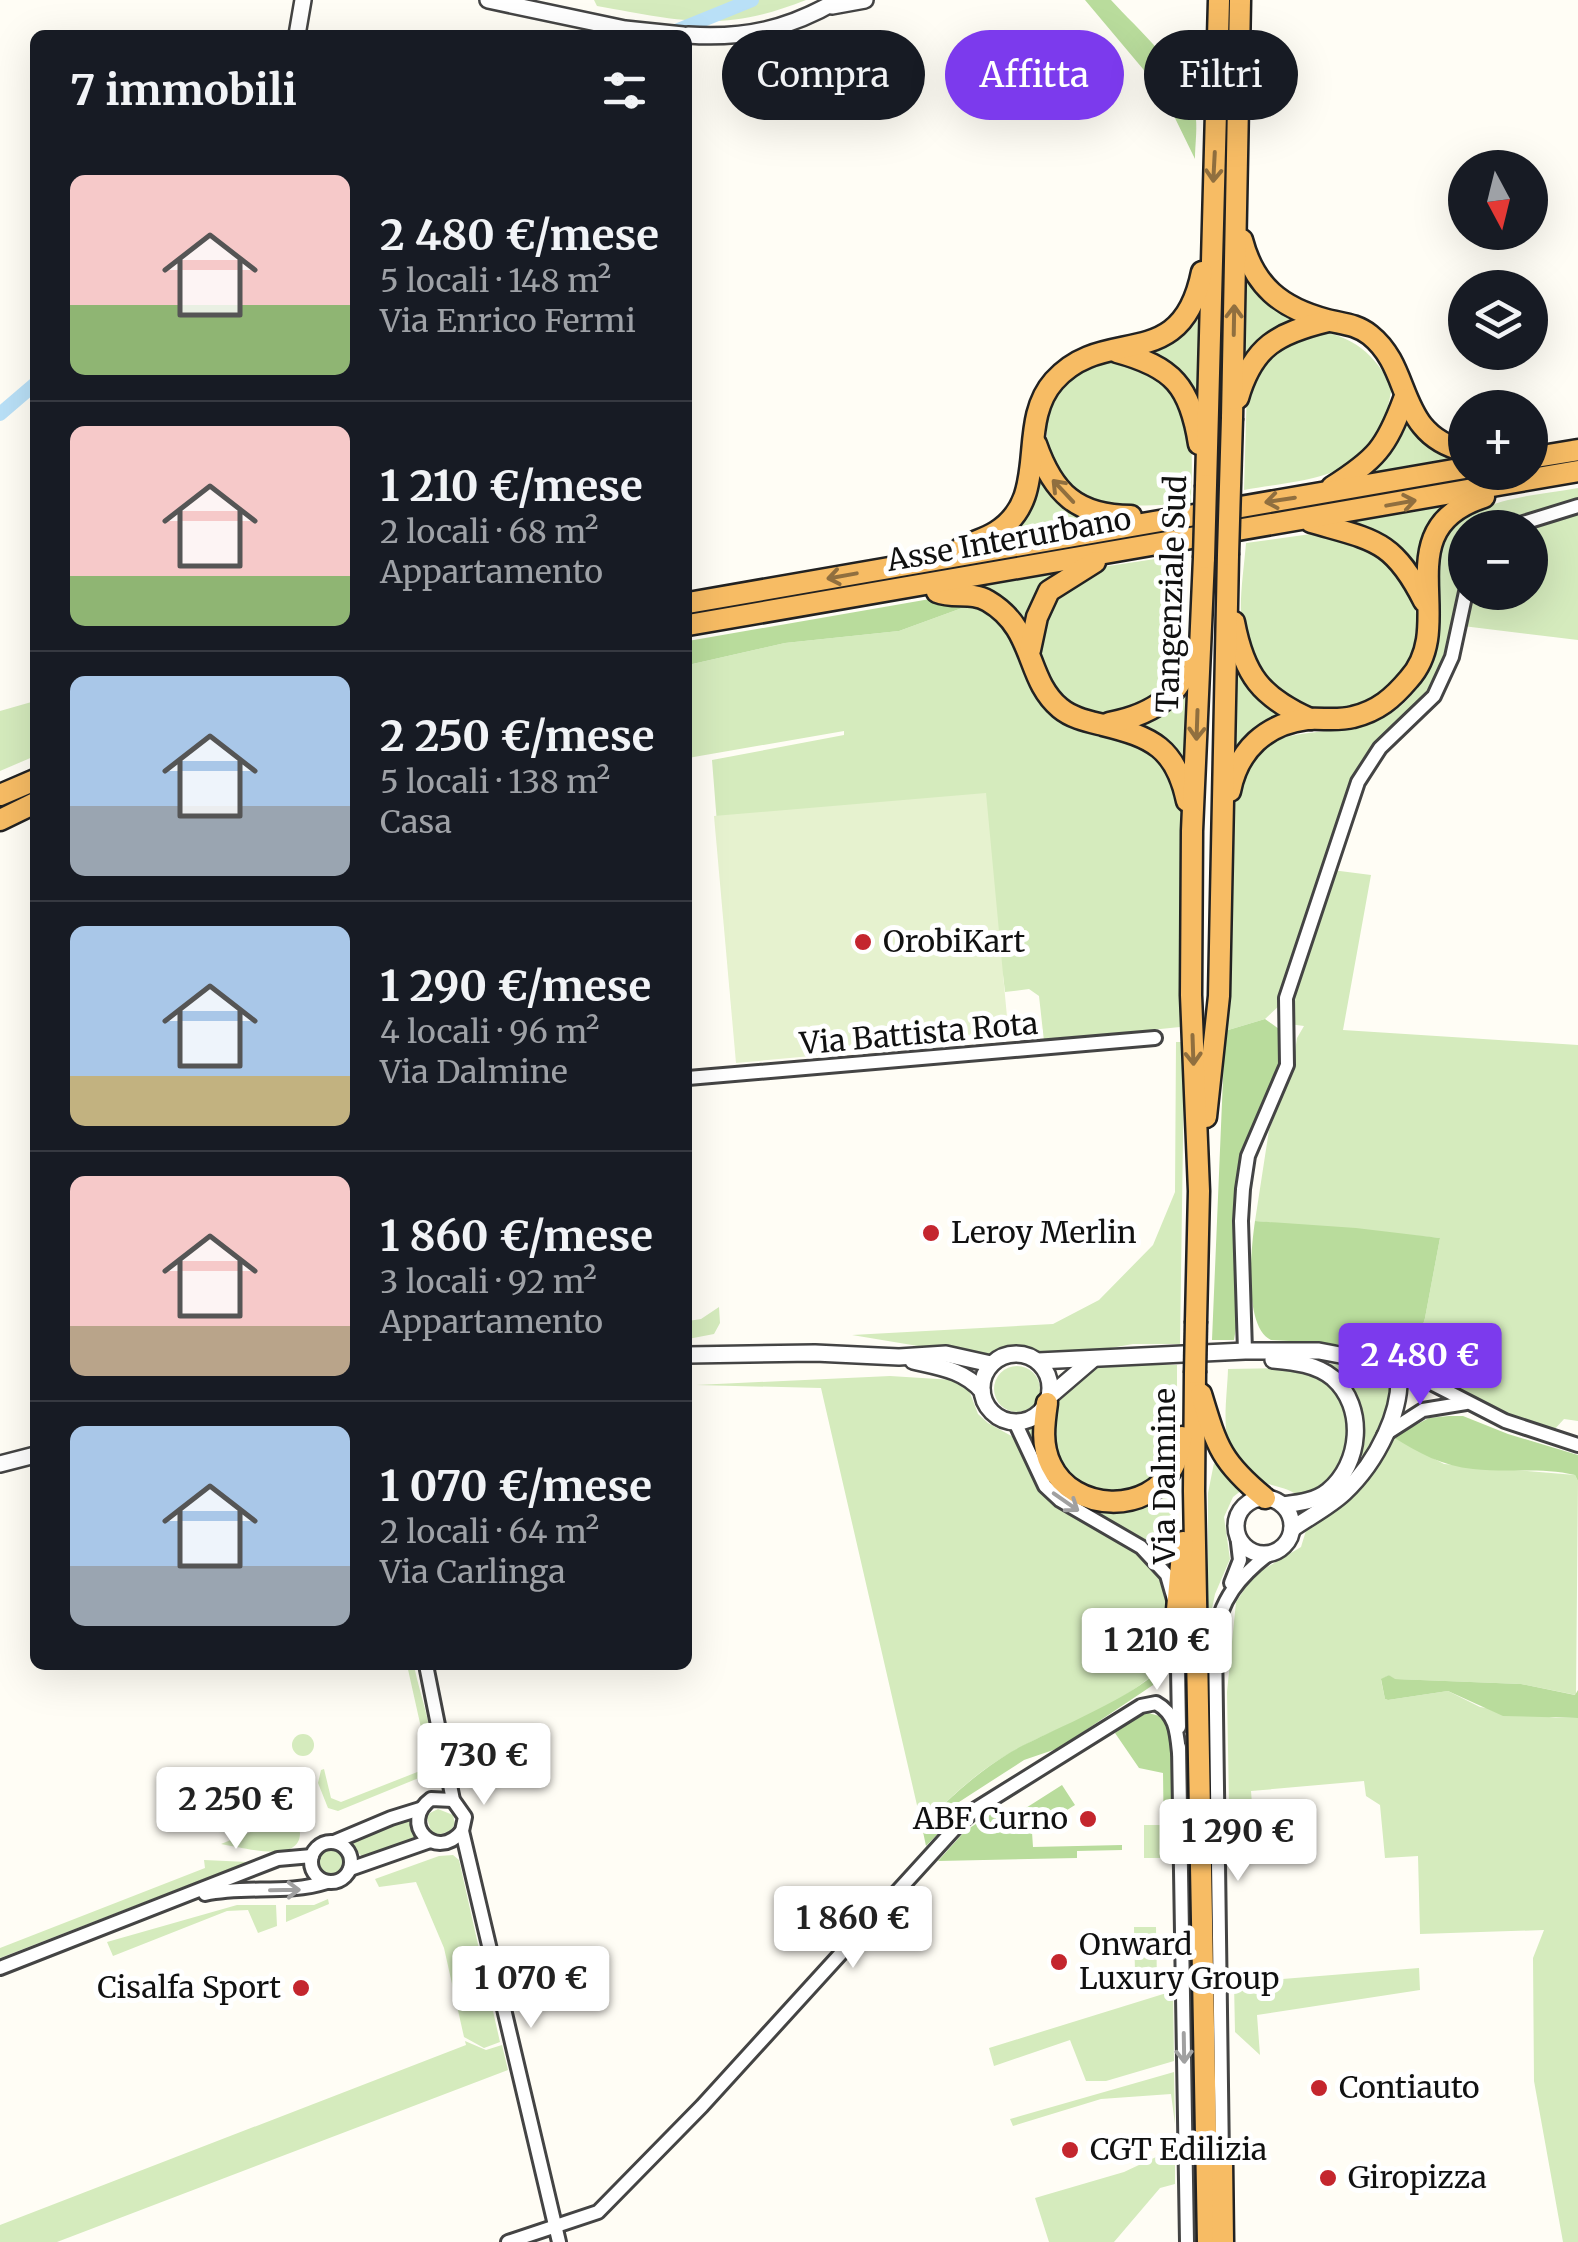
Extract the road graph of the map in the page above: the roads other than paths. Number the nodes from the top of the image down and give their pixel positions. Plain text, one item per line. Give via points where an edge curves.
1 (303, 0) edge
2 (488, 0) edge
3 (864, 0) edge
4 (1220, 0) edge
5 (1240, 0) edge
6 (833, 3) edge
7 (297, 30) edge
8 (642, 30) edge
9 (692, 35) edge
10 (1236, 213) junction
11 (1211, 226) junction
12 (1328, 321) junction
13 (1115, 351) junction
14 (1404, 399) junction
15 (1232, 418) junction
16 (1034, 437) junction
17 (1448, 443) edge
18 (1577, 450) edge
19 (1548, 453) edge
20 (1448, 471) edge
21 (1578, 471) edge
22 (1206, 486) junction
23 (1322, 494) junction
24 (1578, 506) edge
25 (1188, 515) junction
26 (1548, 515) edge
27 (1304, 520) junction
28 (1104, 554) junction
29 (1228, 555) junction
30 (1204, 558) junction
31 (938, 560) junction
32 (926, 586) junction
33 (692, 603) edge
34 (1427, 607) junction
35 (1462, 610) edge
36 (692, 624) edge
37 (1030, 650) junction
38 (1311, 719) junction
39 (1100, 724) junction
40 (30, 782) edge
41 (0, 796) edge
42 (30, 805) edge
43 (0, 820) edge
44 (1192, 830) junction
45 (1221, 864) junction
46 (1155, 1038) dead end
47 (692, 1078) edge
48 (1199, 1190) junction
49 (1245, 1351) junction
50 (692, 1355) edge
51 (900, 1358) junction
52 (1092, 1360) junction
53 (1038, 1361) junction
54 (992, 1364) junction
55 (1398, 1366) junction
56 (1195, 1373) junction
57 (982, 1391) junction
58 (1048, 1400) junction
59 (1468, 1402) junction
60 (1016, 1422) junction
61 (1182, 1437) junction
62 (1382, 1437) junction
63 (1578, 1445) edge
64 (30, 1456) edge
65 (0, 1464) edge
66 (1274, 1502) junction
67 (1292, 1529) junction
68 (1237, 1534) junction
69 (1270, 1554) junction
70 (1226, 1600) junction
71 (1178, 1610) junction
72 (427, 1670) edge
73 (1180, 1753) junction
74 (454, 1800) junction
75 (420, 1809) junction
76 (462, 1831) junction
77 (430, 1841) junction
78 (334, 1842) junction
79 (312, 1856) junction
80 (350, 1870) junction
81 (326, 1882) junction
82 (173, 1901) junction
83 (0, 1968) edge
84 (1222, 2160) joint
85 (554, 2226) junction
86 (508, 2242) edge
87 (559, 2242) edge
88 (1187, 2242) edge
89 (1208, 2242) edge
90 (1223, 2242) edge

1 - 7 street
2 - 8 street
3 - 6 street
4 -> 11 highway, Tangenziale Sud
5 - 10 highway, Tangenziale Sud
6 - 9 street via 741,36
10 - 12 highway via 1248,265 1265,288 1286,305
15 -> 10 highway, Tangenziale Sud
11 - 13 highway via 1198,294 1184,319 1162,338
11 - 22 highway, Tangenziale Sud
12 - 14 highway via 1350,323 1370,335 1387,353
12 - 15 highway via 1293,329 1257,355
13 - 16 highway via 1085,357 1051,384
13 - 22 highway via 1153,364 1178,382 1198,432
14 - 17 highway
14 - 23 highway via 1390,437 1368,464
15 - 29 highway, Tangenziale Sud, bridge
25 -> 16 highway via 1111,516 1084,509 1057,487
16 - 31 highway via 1022,506 997,532
18 - 19 highway
20 - 23 highway, Asse Interurbano
27 -> 21 highway, Asse Interurbano
21 - 34 highway via 1456,510 1432,542
22 - 30 highway, Tangenziale Sud, bridge
23 -> 25 highway, Asse Interurbano
24 - 26 street
25 - 31 highway, Asse Interurbano
27 - 28 highway, Asse Interurbano
27 - 34 highway via 1382,545 1410,574
28 - 32 highway, Asse Interurbano
28 - 37 highway via 1049,591
29 - 38 highway via 1234,621 1250,674 1281,704
29 - 45 highway, Tangenziale Sud
30 - 39 highway via 1191,658 1179,685 1155,709
30 -> 44 highway, Tangenziale Sud
31 -> 33 highway, Asse Interurbano
32 - 36 highway, Asse Interurbano
32 - 37 highway via 942,595 984,599 1010,620
34 - 38 highway via 1422,659 1388,703 1352,717
35 - 49 street via 1452,658 1434,696 1380,748 1358,782 1286,998 1286,1065 1248,1156 1243,1189
37 - 39 highway via 1052,700
38 - 45 highway via 1278,725 1246,752 1232,776
39 - 44 highway via 1146,738 1168,754 1182,778
40 - 41 highway
42 - 43 highway
44 -> 48 highway, Tangenziale Sud
45 - 48 highway, Tangenziale Sud via 1219,996
46 - 47 street, Via Battista Rota
48 - 56 highway, Via Dalmine, bridge
49 - 52 street
49 - 55 street via 1319,1351
49 - 66 street via 1315,1367 1342,1389 1353,1416 1354,1450 1339,1480 1303,1503
50 - 51 street
51 - 54 street via 946,1354
51 - 57 street via 954,1371
52 - 53 street
52 - 58 street
53 - 54 street via 1019,1354
53 - 58 street via 1049,1376
54 - 57 street
55 - 59 street
55 - 62 street via 1399,1402
56 - 61 highway via 1184,1396
56 - 66 highway via 1230,1469
56 - 89 highway, Via Dalmine
57 - 60 street via 990,1409
58 - 60 street via 1034,1417
58 - 61 highway via 1045,1448 1052,1469 1093,1500 1116,1502 1152,1490 1174,1466
59 - 62 street via 1423,1410
59 - 63 street
60 -> 71 street via 1045,1486 1155,1559
61 - 71 highway
62 - 67 street via 1347,1490
64 - 65 street
66 - 67 street
66 - 68 street via 1241,1509
67 - 69 street via 1285,1545
68 - 69 street via 1246,1548
68 - 70 street via 1240,1560
69 - 70 street
70 - 84 street via 1214,1639
71 - 73 street
72 - 74 street
73 - 85 street via 1175,1724 1160,1705 1142,1706 970,1814 598,2212
73 -> 88 street
74 - 75 street via 431,1798
74 - 76 street via 463,1810
75 - 77 street via 418,1823
75 - 78 street
76 - 77 street via 452,1841
76 - 85 street
77 - 80 street
78 - 79 street
78 - 80 street via 349,1852
79 - 81 street via 312,1870
79 - 82 street via 278,1859
80 - 81 street
82 -> 81 street
82 - 83 street
84 - 90 highway
85 - 86 street
85 - 87 street

